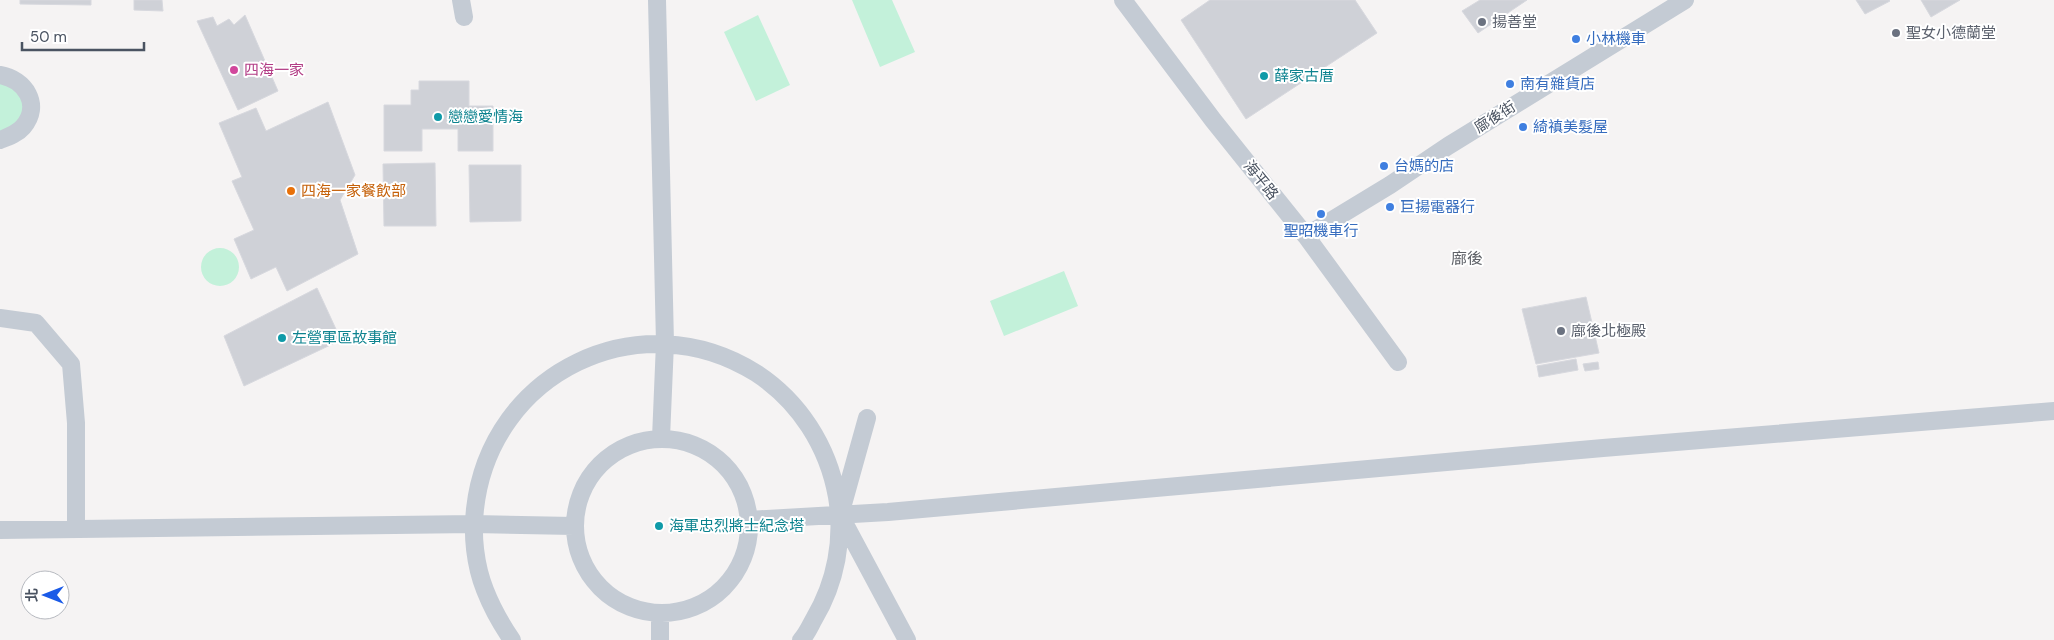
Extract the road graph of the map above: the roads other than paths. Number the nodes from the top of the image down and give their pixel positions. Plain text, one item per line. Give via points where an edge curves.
1 (461, 0) edge
2 (657, 0) edge
3 (1123, 0) edge
4 (1685, 0) edge
5 (464, 18) dead end
6 (0, 75) edge
7 (0, 140) edge
8 (1306, 236) junction
9 (0, 318) edge
10 (665, 343) junction
11 (1398, 362) dead end
12 (2054, 411) edge
13 (867, 418) dead end
14 (661, 438) junction
15 (840, 515) junction
16 (749, 520) junction
17 (474, 524) junction
18 (574, 526) junction
19 (76, 529) junction
20 (0, 530) edge
21 (660, 614) junction
22 (512, 640) edge
23 (660, 640) edge
24 (801, 640) edge
25 (907, 640) edge

1 - 5 street
2 - 10 street
3 - 8 street, 海平路
4 - 8 street, 廍後街
6 - 7 street via 18,81 28,94 31,109 29,118 17,133
8 - 11 street, 海平路
9 - 19 street via 36,323 71,364 76,423
10 - 14 street
10 - 15 street via 702,349 738,362 770,383 798,410 819,442 833,477
10 - 17 street via 632,345 600,352 571,365 526,399 501,431 486,460 477,492
12 - 15 street
13 - 15 street
14 - 16 street via 687,442 710,453 730,470 743,493
14 - 18 street via 634,442 610,455 591,474 578,498
15 - 16 street
15 - 24 street via 838,558 826,599
15 - 25 street
16 - 21 street via 743,560 718,594 681,612
17 - 18 street
17 - 19 street
17 - 22 street via 476,556 484,588 497,618
18 - 21 street via 577,548 599,588 617,602 638,611
19 - 20 street
21 - 23 street

